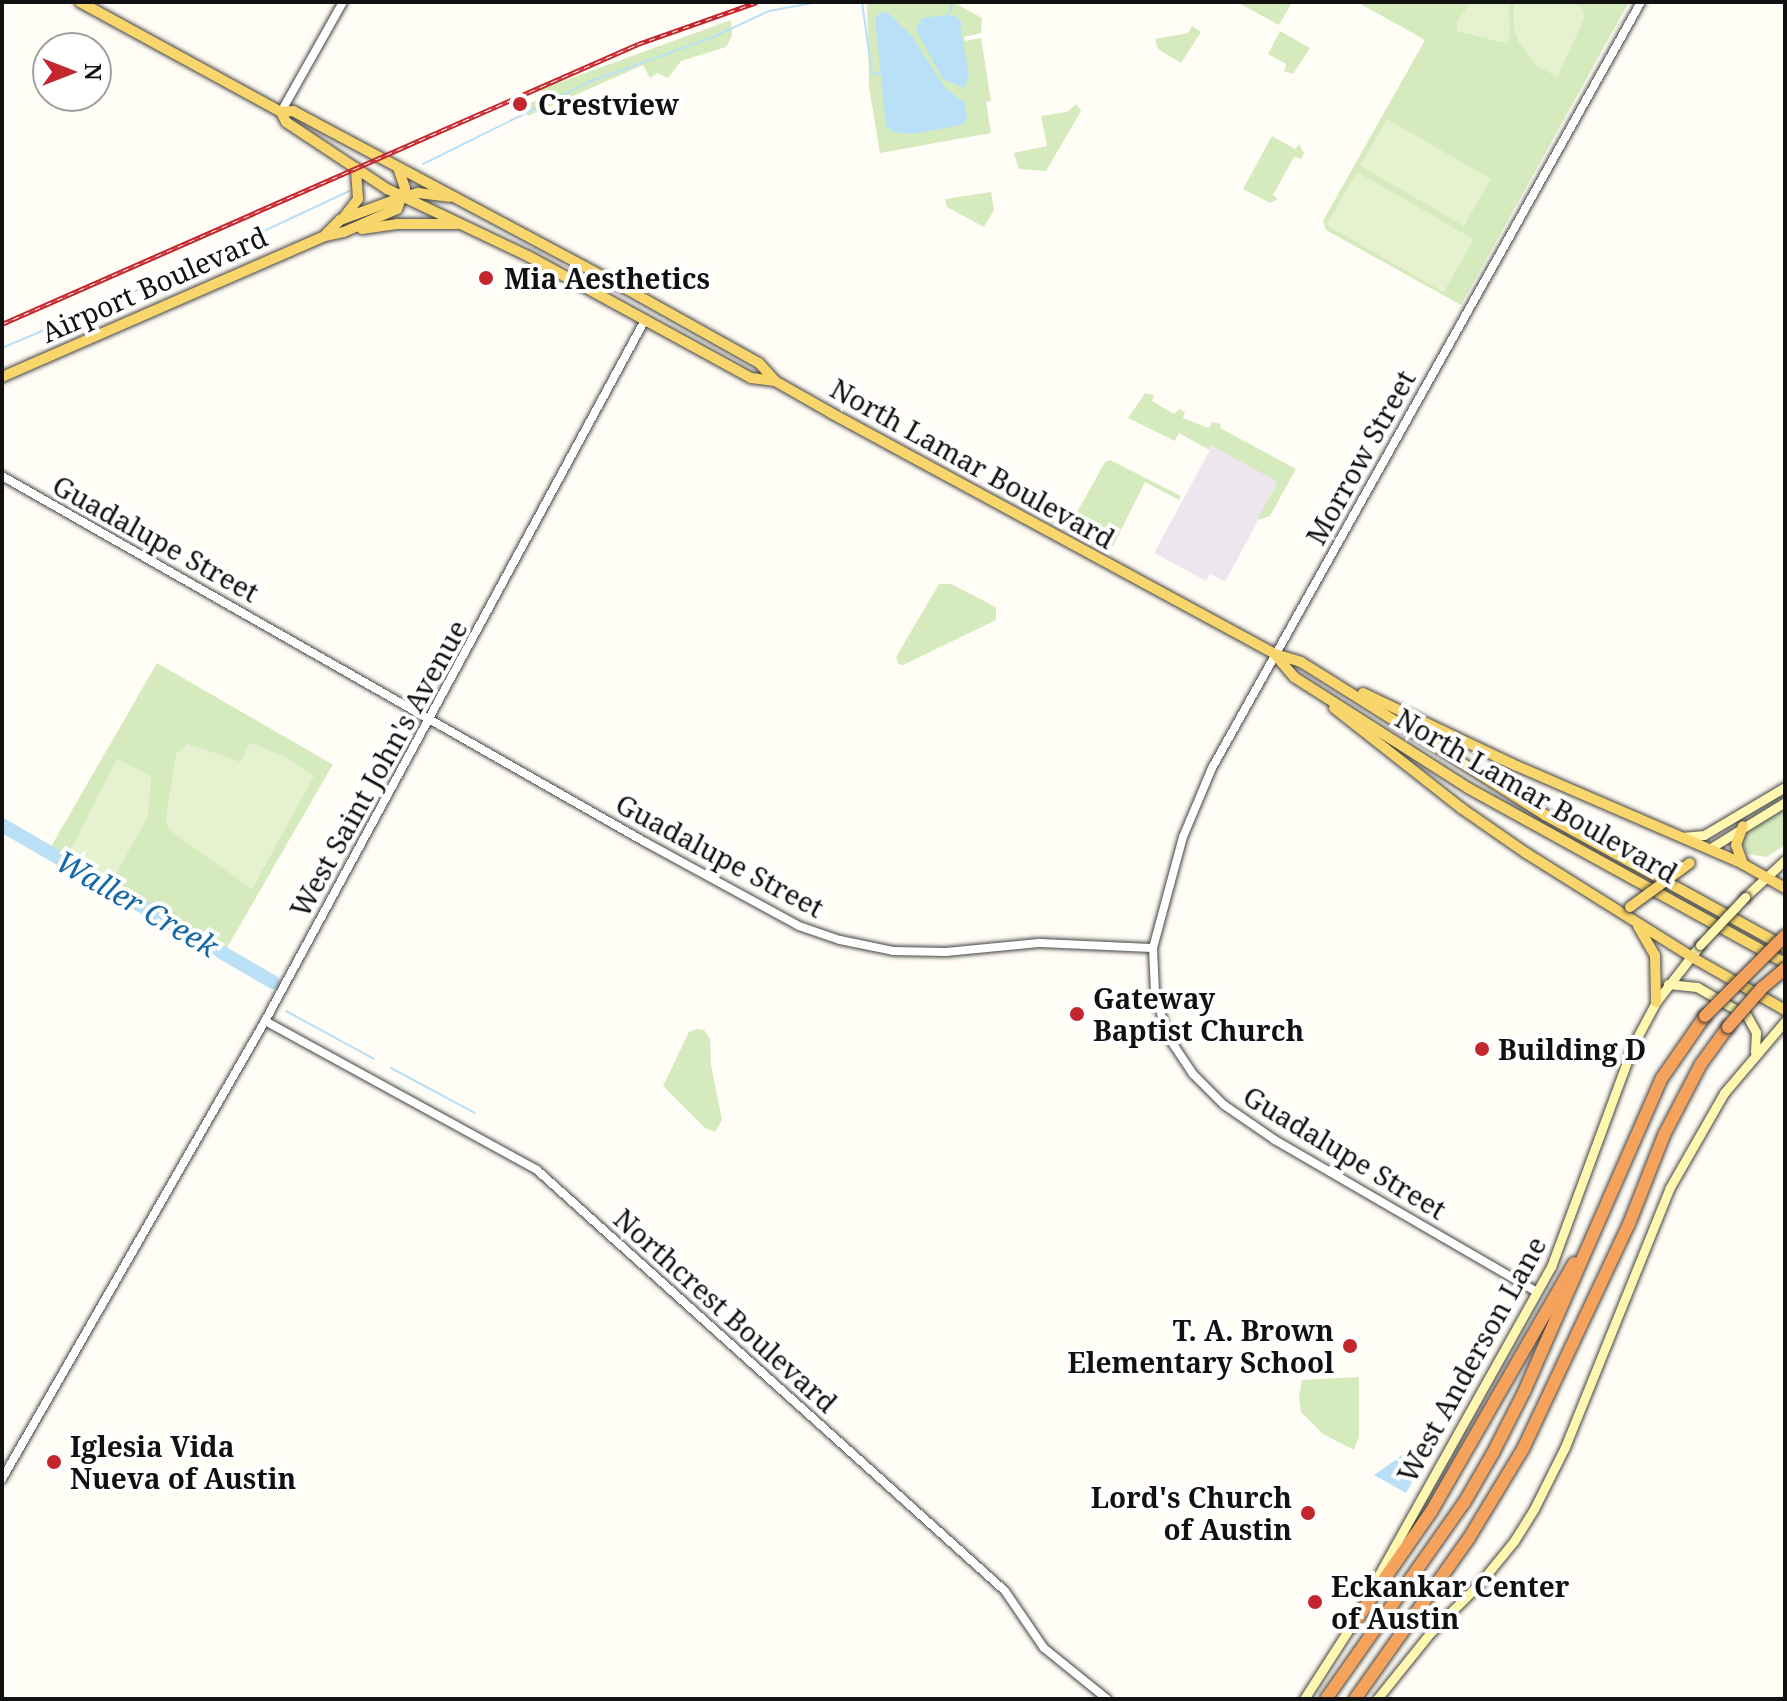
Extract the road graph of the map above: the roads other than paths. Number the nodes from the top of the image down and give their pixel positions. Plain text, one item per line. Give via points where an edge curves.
1 (80, 2) edge
2 (343, 2) edge
3 (1641, 2) edge
4 (281, 112) junction
5 (397, 167) junction
6 (356, 168) junction
7 (403, 197) junction
8 (452, 197) junction
9 (340, 220) junction
10 (458, 224) junction
11 (344, 232) junction
12 (325, 236) junction
13 (645, 320) junction
14 (2, 377) edge
15 (775, 381) junction
16 (2, 476) edge
17 (1275, 654) junction
18 (1342, 685) junction
19 (1318, 693) junction
20 (430, 719) junction
21 (1785, 787) edge
22 (1785, 802) edge
23 (1743, 826) junction
24 (1681, 837) junction
25 (1709, 849) junction
26 (1785, 860) edge
27 (1690, 863) junction
28 (1743, 864) junction
29 (1764, 876) junction
30 (1785, 888) edge
31 (1617, 911) junction
32 (1634, 921) junction
33 (1785, 936) edge
34 (1785, 947) edge
35 (1153, 948) junction
36 (1690, 956) junction
37 (1785, 966) edge
38 (1668, 984) junction
39 (1656, 1002) junction
40 (1785, 1010) edge
41 (265, 1021) junction
42 (1785, 1021) edge
43 (1755, 1052) junction
44 (1597, 1227) junction
45 (1537, 1292) junction
46 (2, 1479) edge
47 (1351, 1627) junction
48 (1107, 1699) edge
49 (1304, 1699) edge
50 (1326, 1699) edge
51 (1355, 1699) edge
52 (1377, 1699) edge

1 - 4 main road, North Lamar Boulevard
2 - 4 street
3 - 17 street, Morrow Street
4 - 5 main road, North Lamar Boulevard via 293,111
4 - 6 main road, North Lamar Boulevard via 286,122
5 - 7 main road via 404,178
5 - 8 main road, North Lamar Boulevard
6 - 7 main road, North Lamar Boulevard
6 - 9 main road via 358,199
7 - 8 main road
7 - 9 main road, Airport Boulevard
7 - 10 main road, North Lamar Boulevard
7 - 11 main road, Airport Boulevard via 397,209
8 - 15 main road, North Lamar Boulevard via 759,363
9 - 12 main road, Airport Boulevard
10 - 11 main road via 397,224
10 - 13 main road, North Lamar Boulevard
11 - 12 main road, Airport Boulevard
12 - 14 main road, Airport Boulevard
13 - 15 main road, North Lamar Boulevard via 751,378
13 - 20 street, West Saint John's Avenue
15 - 17 main road, North Lamar Boulevard
16 - 20 street, Guadalupe Street
17 - 18 main road, North Lamar Boulevard
17 - 19 main road, North Lamar Boulevard via 1294,677
17 - 35 street, Morrow Street via 1198,798
18 - 24 main road
18 - 34 main road, North Lamar Boulevard via 1545,815
19 - 31 main road via 1475,818
19 - 37 main road, North Lamar Boulevard via 1487,799
20 - 35 street, Guadalupe Street via 819,934 862,946 926,953 1039,943
20 - 41 street, West Saint John's Avenue
21 - 24 main road via 1704,835
22 - 23 main road
23 - 25 main road
23 - 28 main road via 1736,845
24 - 25 main road
24 - 27 main road via 1691,845
25 - 27 main road
25 - 28 main road
26 - 29 main road, West Anderson Lane
27 - 31 main road, bridge
28 - 29 main road
29 - 30 main road
29 - 36 main road, West Anderson Lane, bridge
31 - 32 main road
32 - 36 main road
32 - 39 main road via 1655,955
33 - 44 highway, bridge via 1705,1016 1676,1053
35 - 45 street, Guadalupe Street via 1155,992 1167,1035 1193,1074 1224,1105
36 - 38 main road, West Anderson Lane
36 - 40 main road
37 - 51 highway, bridge via 1701,1064 1523,1449 1469,1538
38 - 39 main road, West Anderson Lane
38 - 43 main road via 1697,987 1747,1016 1756,1032
39 - 45 main road, West Anderson Lane via 1617,1080 1570,1221
41 - 46 street, West Saint John's Avenue
41 - 48 street, Northcrest Boulevard via 537,1170 993,1580 1044,1648
42 - 43 main road
43 - 52 main road via 1706,1121 1669,1189 1565,1447 1534,1509 1488,1573
44 - 47 highway via 1431,1512
44 - 50 highway via 1493,1453 1464,1503
45 - 47 main road, West Anderson Lane
47 - 49 main road, West Anderson Lane

